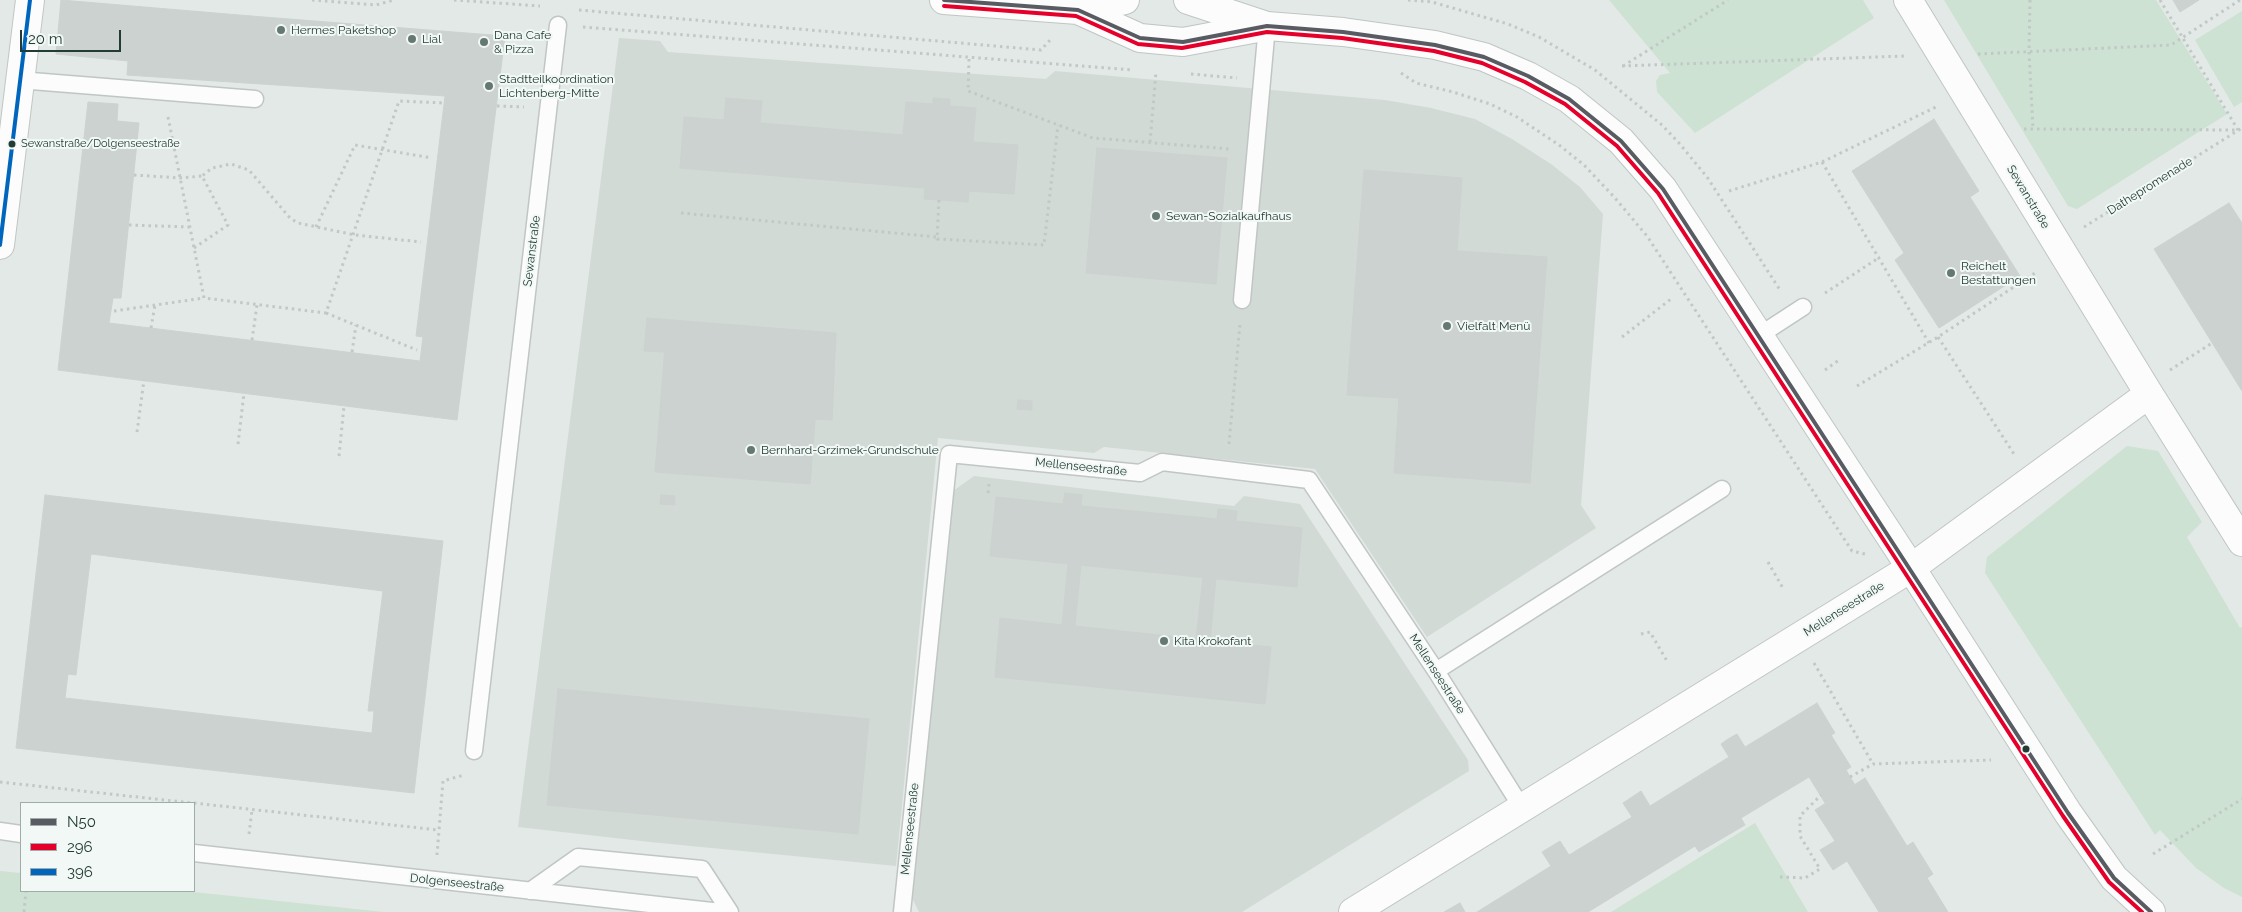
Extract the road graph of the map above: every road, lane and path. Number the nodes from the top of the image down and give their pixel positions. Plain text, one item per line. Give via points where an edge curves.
1 (30, 0) edge
2 (312, 0) edge
3 (394, 0) edge
4 (454, 0) edge
5 (944, 0) edge
6 (1125, 0) edge
7 (1188, 0) edge
8 (1728, 0) edge
9 (1908, 0) edge
10 (2030, 0) edge
11 (2160, 0) edge
12 (2240, 0) edge
13 (550, 7) dead end
14 (578, 10) dead end
15 (1078, 10) junction
16 (558, 25) joint
17 (1267, 26) junction
18 (2182, 36) junction
19 (12, 43) edge
20 (2029, 52) junction
21 (1941, 55) junction
22 (969, 59) junction
23 (1136, 70) dead end
24 (1146, 71) dead end
25 (1156, 72) junction
26 (1166, 72) dead end
27 (1400, 72) dead end
28 (1185, 74) dead end
29 (1263, 79) junction
30 (19, 80) junction
31 (1963, 91) junction
32 (163, 92) junction
33 (255, 99) dead end
34 (444, 103) dead end
35 (1058, 125) junction
36 (2033, 129) junction
37 (2240, 129) edge
38 (1993, 139) junction
39 (1150, 142) junction
40 (382, 150) junction
41 (1256, 150) junction
42 (432, 158) dead end
43 (1822, 162) junction
44 (134, 175) dead end
45 (202, 176) junction
46 (180, 178) junction
47 (1729, 191) dead end
48 (939, 200) dead end
49 (681, 213) dead end
50 (129, 225) dead end
51 (190, 227) junction
52 (316, 227) junction
53 (354, 235) junction
54 (937, 237) junction
55 (421, 242) dead end
56 (0, 245) edge
57 (194, 248) junction
58 (2060, 250) junction
59 (1880, 257) junction
60 (204, 298) junction
61 (1671, 299) dead end
62 (1242, 300) joint
63 (155, 304) junction
64 (257, 305) junction
65 (1803, 307) joint
66 (114, 310) dead end
67 (326, 313) junction
68 (356, 325) junction
69 (152, 328) dead end
70 (1760, 335) junction
71 (1622, 337) dead end
72 (1938, 337) junction
73 (252, 340) dead end
74 (1929, 343) junction
75 (2212, 343) dead end
76 (417, 350) dead end
77 (352, 352) dead end
78 (2191, 357) dead end
79 (1839, 360) dead end
80 (1825, 370) dead end
81 (144, 380) dead end
82 (1857, 386) dead end
83 (244, 393) dead end
84 (2149, 394) junction
85 (344, 406) dead end
86 (137, 432) dead end
87 (238, 444) dead end
88 (339, 456) dead end
89 (1227, 470) junction
90 (2032, 482) junction
91 (1722, 489) dead end
92 (2242, 542) edge
93 (1768, 562) dead end
94 (1911, 568) junction
95 (1784, 590) dead end
96 (1641, 634) dead end
97 (1812, 659) dead end
98 (1667, 661) dead end
99 (1436, 670) junction
100 (474, 750) joint
101 (1991, 760) dead end
102 (1873, 764) junction
103 (1850, 777) dead end
104 (0, 782) edge
105 (1821, 795) dead end
106 (2242, 799) edge
107 (184, 802) edge
108 (195, 803) edge
109 (1522, 808) junction
110 (0, 831) edge
111 (20, 834) edge
112 (195, 853) edge
113 (2153, 854) dead end
114 (1780, 877) dead end
115 (530, 891) junction
116 (26, 892) edge
117 (24, 912) edge
118 (721, 912) edge
119 (730, 912) edge
120 (902, 912) edge
121 (1353, 912) edge
122 (2150, 912) edge

1 - 19 street
2 - 3 path via 376,5
4 - 13 path
5 - 15 street
6 - 15 street
7 - 17 street
8 - 21 path via 1622,66
9 - 21 street, Sewanstraße
10 - 20 path
11 - 18 path
12 - 18 path
14 - 15 path via 1042,50
15 - 17 street via 1140,38 1183,42
16 - 22 path
16 - 100 lane, Sewanstraße
17 - 29 lane
17 - 70 street via 1343,32 1435,45 1484,58 1528,76 1569,99 1620,141 1663,189
18 - 20 path via 2171,45
18 - 37 path
19 - 30 street
20 - 21 path
20 - 36 path
21 - 31 street, Sewanstraße
22 - 23 path
22 - 35 path via 968,91
24 - 25 path
25 - 26 path
25 - 39 path
27 - 94 path via 1416,83 1490,104 1517,117 1584,165 1647,236 1852,551
28 - 29 path
29 - 41 lane
30 - 32 lane
30 - 56 street
31 - 38 street, Sewanstraße
31 - 43 path via 1928,112
32 - 33 lane
32 - 46 path
34 - 40 path via 399,101
35 - 39 path via 1094,138
35 - 54 path via 1044,245 937,240
36 - 37 path
36 - 38 path via 2009,128
37 - 58 path, Dathepromenade
38 - 58 street, Sewanstraße
39 - 41 path
40 - 42 path
40 - 52 path via 355,145
40 - 53 path
41 - 62 lane
43 - 47 path
43 - 59 path
44 - 46 path
45 - 46 path
45 - 52 path via 218,166 240,166 260,180 290,218
45 - 57 path via 228,225
46 - 51 path
48 - 54 path
49 - 54 path
50 - 51 path
51 - 57 path
52 - 53 path
53 - 55 path
53 - 67 path
57 - 60 path
58 - 72 path, Dathepromenade
58 - 84 street, Sewanstraße
59 - 65 path
59 - 74 path
60 - 63 path
60 - 64 path
61 - 71 path
62 - 89 path
63 - 66 path
63 - 69 path
64 - 67 path
64 - 73 path
65 - 70 lane
67 - 68 path
68 - 76 path
68 - 77 path
70 - 94 street
72 - 74 path, Dathepromenade
72 - 90 path
74 - 82 path, Dathepromenade
75 - 78 path
79 - 80 path
81 - 86 path
83 - 87 path
84 - 90 street
84 - 92 street, Sewanstraße
85 - 88 path
89 - 99 lane, Mellenseestraße via 1309,480
89 - 120 lane, Mellenseestraße via 1162,462 1140,473 949,454
90 - 94 street
91 - 99 lane
93 - 95 path
94 - 109 street, Mellenseestraße
94 - 122 street via 2068,812 2114,878
96 - 98 path via 1650,632
97 - 102 path
99 - 109 lane, Mellenseestraße
100 - 108 path via 464,776 443,781 438,830
101 - 102 path
102 - 103 path
104 - 107 path
105 - 114 path via 1800,816 1800,836 1820,869 1805,878
106 - 113 path
109 - 121 street, Mellenseestraße
110 - 111 lane
112 - 115 lane, Dolgenseestraße
115 - 118 lane, Dolgenseestraße
115 - 119 lane via 578,857 702,869
116 - 117 path

